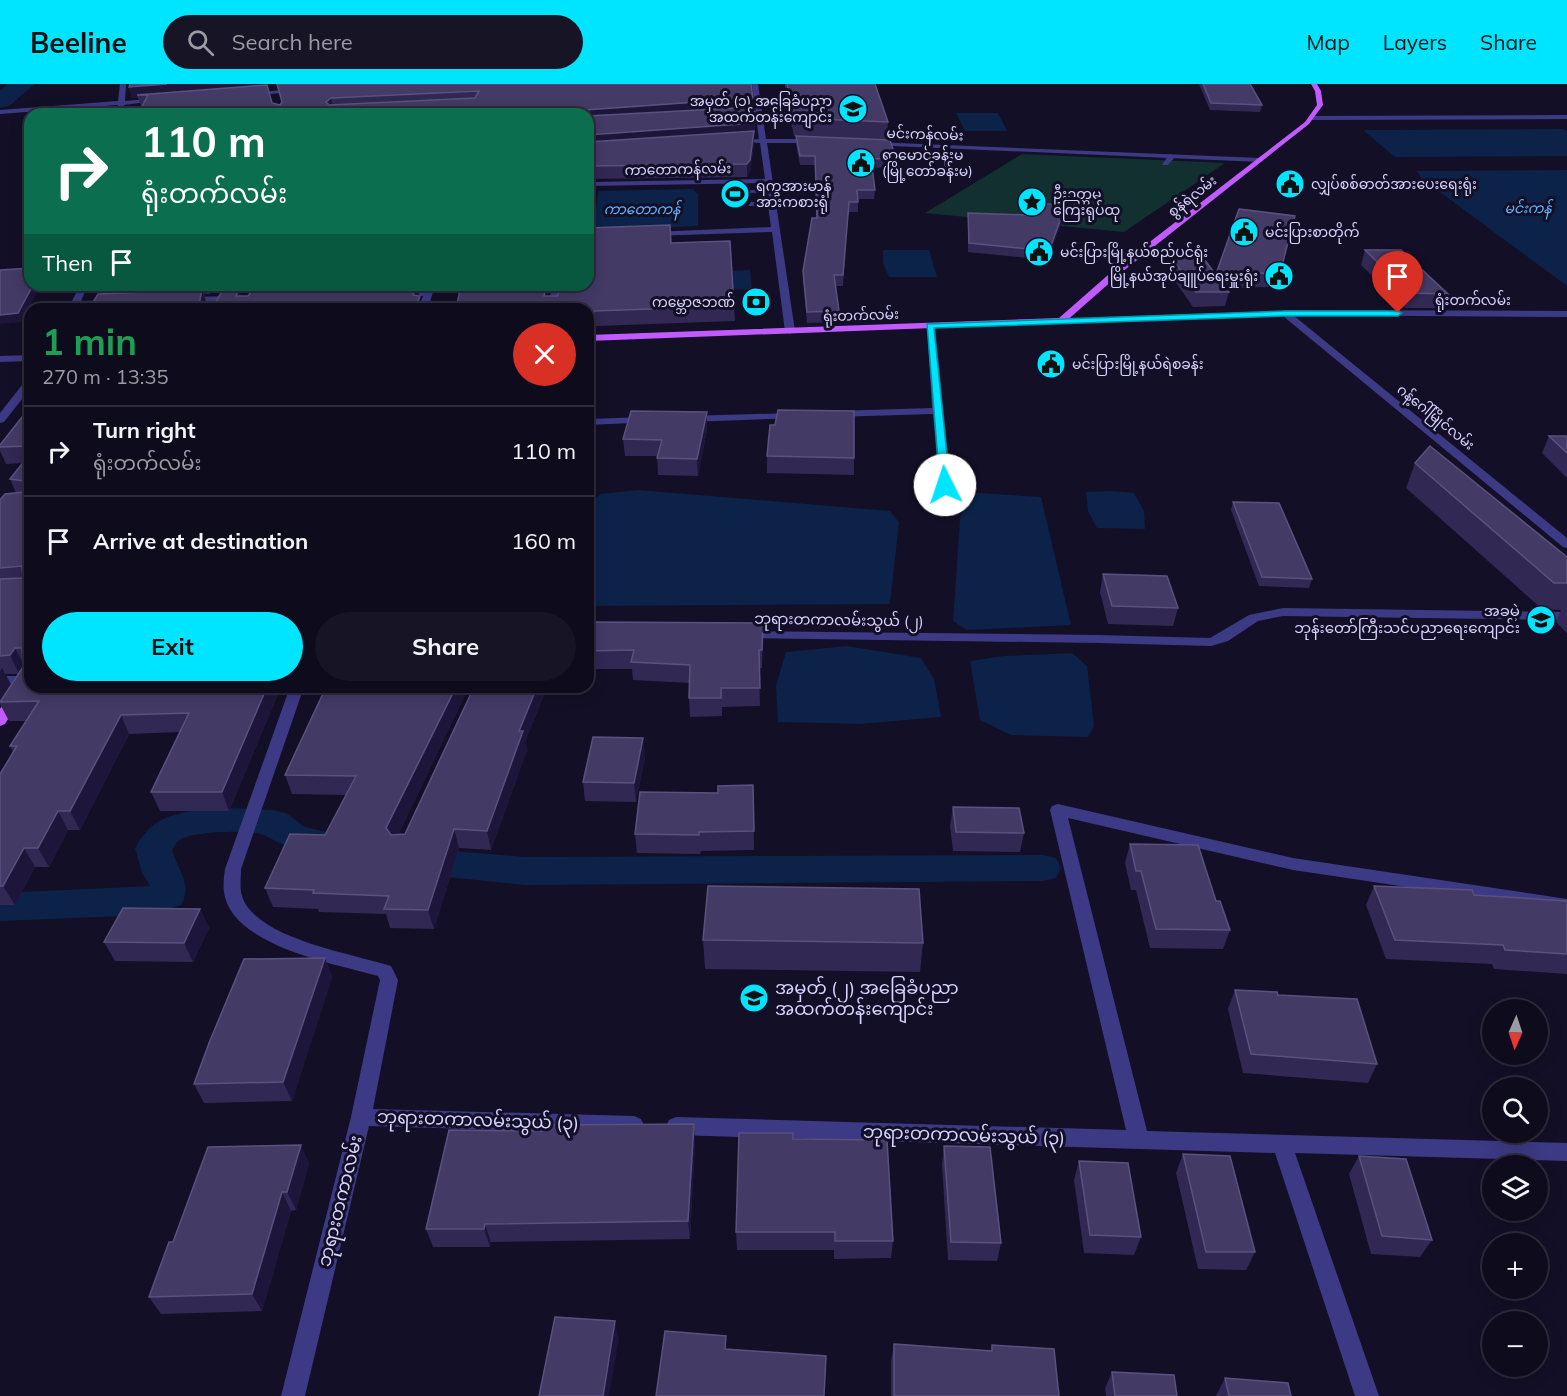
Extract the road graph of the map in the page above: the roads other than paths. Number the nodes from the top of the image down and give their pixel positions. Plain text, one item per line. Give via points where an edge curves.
1 (123, 84) edge
2 (271, 84) edge
3 (755, 84) edge
4 (1314, 84) edge
5 (308, 90) edge
6 (273, 93) junction
7 (238, 95) edge
8 (168, 100) edge
9 (122, 103) junction
10 (277, 103) edge
11 (55, 108) edge
12 (121, 108) edge
13 (24, 110) edge
14 (0, 112) edge
15 (747, 114) edge
16 (759, 114) junction
17 (1567, 117) edge
18 (1311, 118) junction
19 (762, 139) junction
20 (728, 141) edge
21 (821, 141) edge
22 (868, 143) edge
23 (1172, 156) junction
24 (1260, 160) junction
25 (1165, 163) dead end
26 (594, 184) edge
27 (769, 186) junction
28 (749, 191) dead end
29 (751, 204) dead end
30 (772, 204) junction
31 (775, 229) junction
32 (646, 234) edge
33 (258, 291) edge
34 (410, 291) edge
35 (381, 294) edge
36 (253, 299) junction
37 (264, 299) edge
38 (171, 301) edge
39 (123, 302) edge
40 (111, 303) edge
41 (251, 303) edge
42 (1285, 313) junction
43 (1567, 314) edge
44 (1061, 321) junction
45 (930, 326) junction
46 (790, 331) junction
47 (594, 338) edge
48 (24, 358) edge
49 (0, 359) edge
50 (24, 390) edge
51 (939, 411) junction
52 (0, 420) edge
53 (594, 422) edge
54 (945, 485) dead end
55 (1567, 544) edge
56 (1567, 616) edge
57 (727, 635) edge
58 (24, 677) edge
59 (0, 680) edge
60 (24, 683) edge
61 (295, 693) edge
62 (0, 721) edge
63 (1567, 905) edge
64 (361, 1117) junction
65 (1139, 1140) junction
66 (1282, 1144) junction
67 (1567, 1152) edge
68 (293, 1396) edge
69 (1367, 1396) edge

1 - 9 street
2 - 6 street
3 - 16 street
4 - 18 main road via 1320,105
5 - 6 street
6 - 7 street
6 - 10 street
8 - 9 street
9 - 11 street
9 - 12 street
13 - 14 street
15 - 16 street
16 - 19 street
17 - 18 street
18 - 24 main road, စွန်ရဲလမ်း
19 - 20 street
19 - 21 street
19 - 27 street
22 - 23 street, မင်းကန်လမ်း
23 - 24 street, မင်းကန်လမ်း
23 - 25 street
24 - 44 main road, စွန်ရဲလမ်း via 1119,270
26 - 27 street, ကာတောကန်လမ်း
27 - 28 street
27 - 30 street
29 - 30 street
30 - 31 street
31 - 32 street
31 - 46 street
33 - 36 street
34 - 35 street
36 - 37 street
36 - 38 street
36 - 41 street
39 - 40 street
42 - 43 street, ရုံးတက်လမ်း
42 - 44 street, ရုံးတက်လမ်း
42 - 55 street, ဂန့်ဂေါ်မြိုင်လမ်း
44 - 45 main road, ရုံးတက်လမ်း
45 - 46 main road, ရုံးတက်လမ်း
45 - 51 street
46 - 47 main road, ရုံးတက်လမ်း
48 - 49 street
50 - 52 street
51 - 53 street
51 - 54 street
56 - 57 street, ဘုရားတကာလမ်းသွယ် (၂) via 1283,612 1254,618 1211,642
58 - 59 street
60 - 62 main road
61 - 64 street, ဘုရားတကာလမ်း via 239,852 231,878 232,889 244,912 262,930 302,948 388,972
63 - 65 street via 1293,864 1058,810
64 - 65 street, ဘုရားတကာလမ်းသွယ် (၃)
64 - 68 street, ဘုရားတကာလမ်း
65 - 66 street, ဘုရားတကာလမ်းသွယ် (၃)
66 - 67 street, ဘုရားတကာလမ်းသွယ် (၃)
66 - 69 street

